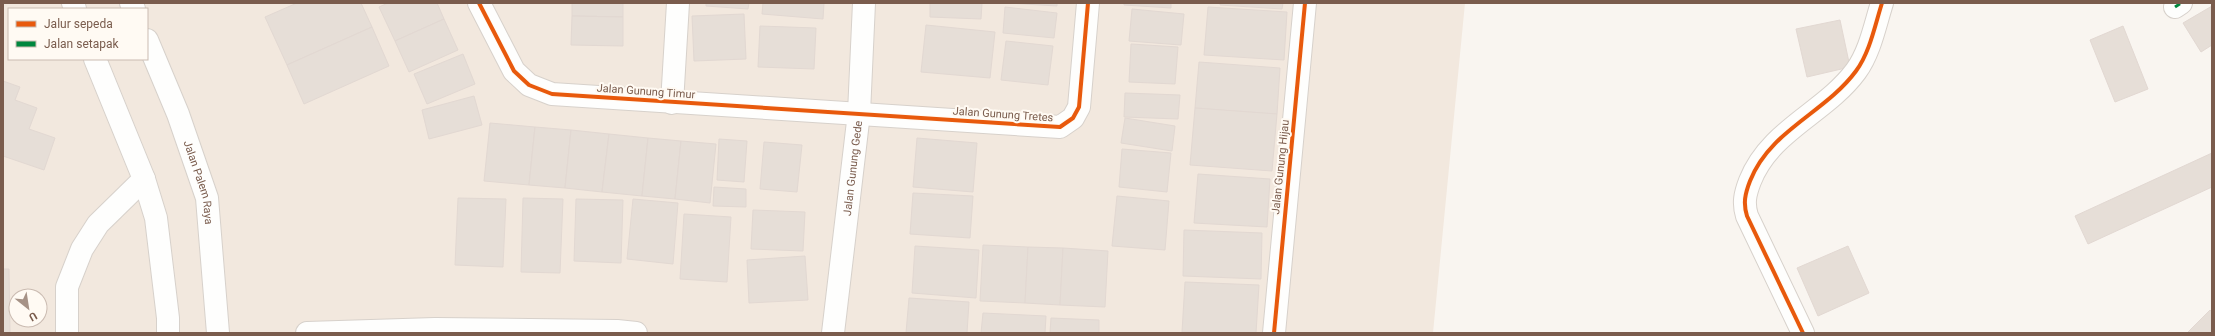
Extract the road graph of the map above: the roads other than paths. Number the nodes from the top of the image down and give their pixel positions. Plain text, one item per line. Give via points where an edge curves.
1 (479, 3) edge
2 (678, 3) edge
3 (864, 3) edge
4 (1088, 3) edge
5 (1305, 3) edge
6 (1882, 3) edge
7 (148, 42) edge
8 (95, 60) edge
9 (672, 103) junction
10 (859, 113) junction
11 (144, 179) junction
12 (67, 333) edge
13 (168, 333) edge
14 (218, 333) edge
15 (307, 333) edge
16 (636, 333) edge
17 (833, 333) edge
18 (1274, 333) edge
19 (1803, 333) edge

1 - 9 street, Jalan Gunung Timur via 514,71 529,85 552,94
2 - 9 street
3 - 10 street, Jalan Gunung Gede
4 - 10 street, Jalan Gunung Tretes via 1079,107 1073,118 1060,127
5 - 18 street, Jalan Gunung Hijau
6 - 19 street via 1869,45 1856,70 1841,88 1771,146 1756,165 1744,198 1747,216
7 - 14 street, Jalan Palem Raya via 178,114 207,198
8 - 11 street
9 - 10 street, Jalan Gunung Timur
10 - 17 street, Jalan Gunung Gede
11 - 12 street via 98,224 82,249 67,287
11 - 13 street via 156,218
15 - 16 street via 435,329

